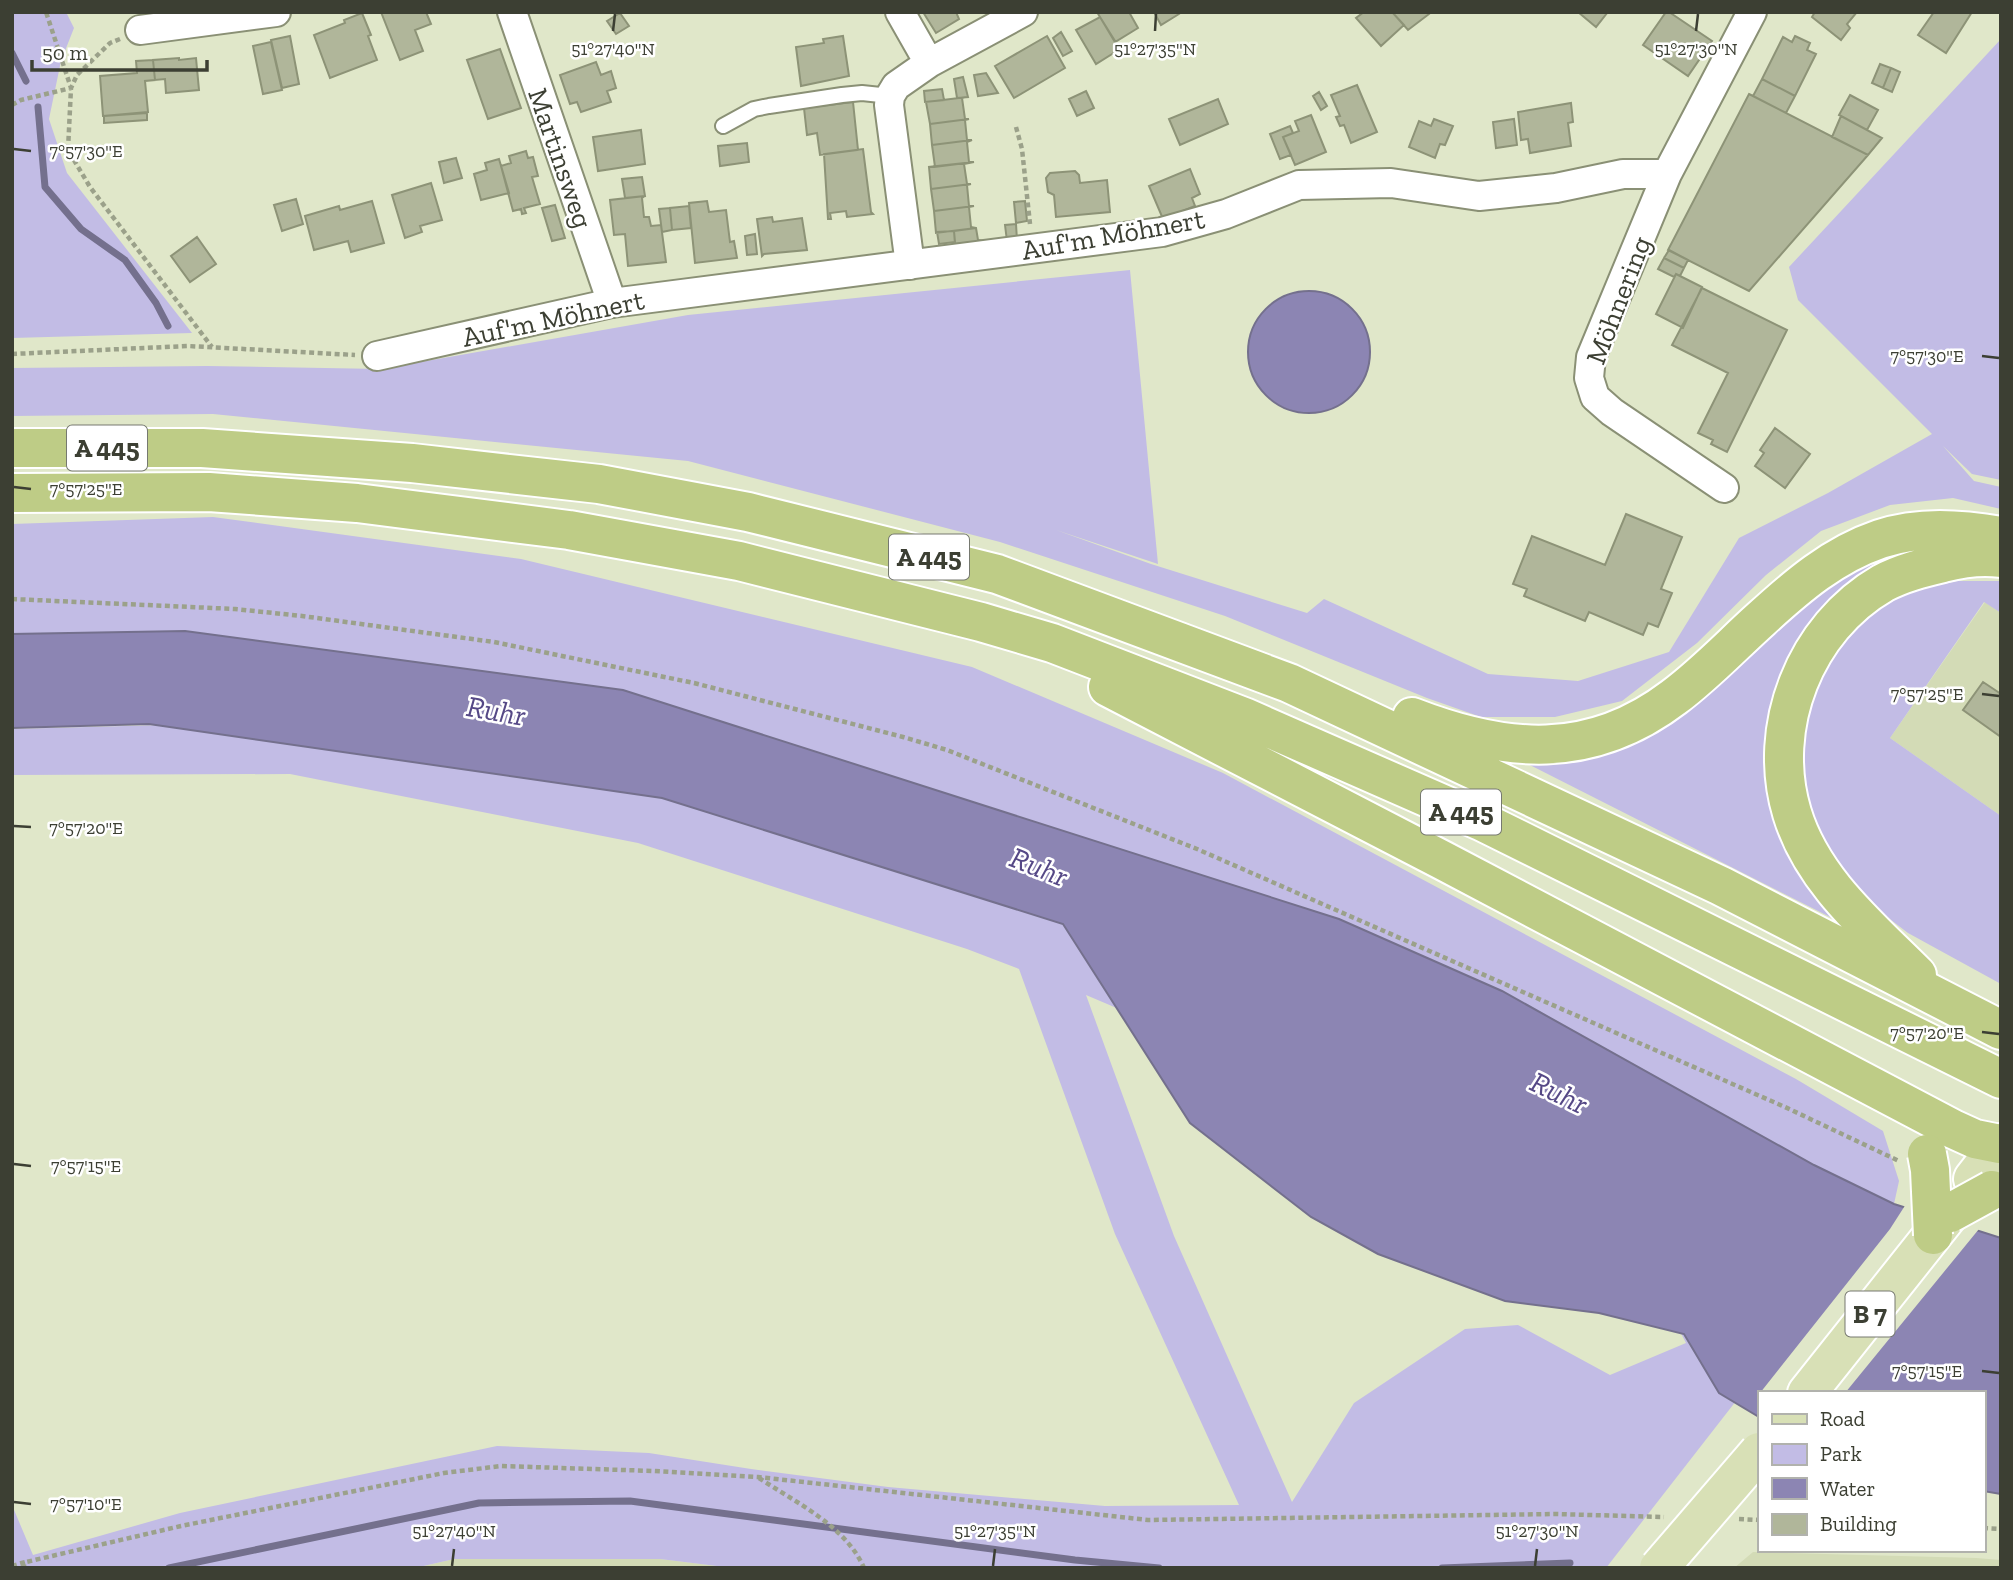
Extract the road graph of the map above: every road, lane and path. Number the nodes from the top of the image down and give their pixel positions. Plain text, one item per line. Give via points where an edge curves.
1 (46, 12) edge
2 (276, 12) edge
3 (512, 12) edge
4 (900, 12) edge
5 (1023, 12) edge
6 (1752, 12) edge
7 (140, 30) joint
8 (929, 63) junction
9 (71, 89) junction
10 (891, 96) junction
11 (12, 105) edge
12 (723, 126) dead end
13 (1016, 127) dead end
14 (1667, 174) junction
15 (1034, 249) junction
16 (910, 265) junction
17 (612, 303) junction
18 (212, 347) junction
19 (12, 354) edge
20 (377, 356) joint
21 (12, 448) edge
22 (1724, 488) dead end
23 (12, 493) edge
24 (2001, 536) edge
25 (2001, 558) edge
26 (12, 599) edge
27 (981, 622) junction
28 (1250, 666) junction
29 (1943, 1002) junction
30 (2001, 1030) edge
31 (2001, 1079) edge
32 (1889, 1093) junction
33 (2001, 1143) edge
34 (1916, 1159) junction
35 (1988, 1185) edge
36 (1941, 1224) junction
37 (1810, 1391) edge
38 (1758, 1453) edge
39 (758, 1477) junction
40 (1677, 1517) dead end
41 (1732, 1519) dead end
42 (1758, 1520) edge
43 (26, 1562) junction
44 (12, 1566) edge
45 (22, 1568) edge
46 (864, 1568) edge
47 (1659, 1568) edge

1 - 9 path
2 - 7 street
3 - 17 street, Martinsweg
4 - 8 street
5 - 8 street
6 - 14 street
7 - 9 path via 110,43 76,75
8 - 10 street via 896,86
9 - 11 path
9 - 18 path via 68,149 90,187
10 - 12 lane via 862,93 769,106
10 - 16 street
13 - 15 path
14 - 15 street, Auf'm Möhnert via 1623,174 1556,188 1479,196 1391,183 1299,185 1226,214 1162,232
14 - 22 street, Möhnering via 1591,357 1589,378 1595,397 1612,412
15 - 16 street, Auf'm Möhnert
16 - 17 street, Auf'm Möhnert
17 - 20 street, Auf'm Möhnert
18 - 19 path
18 - 20 path
21 - 28 highway, A 445 via 202,448 412,463 599,484 748,512 997,574
23 - 27 highway, A 445 via 222,493 357,503 569,530 739,561
24 - 28 highway via 1964,530 1924,531 1855,549 1783,597 1674,698 1617,730 1572,742 1480,740 1335,688
25 - 29 highway via 1960,558 1926,566 1882,584 1848,610 1805,666 1792,697 1785,734 1786,792 1808,854 1840,896
26 - 34 path via 235,609 494,642 694,683 904,737 1197,849 1784,1107
27 - 31 highway, A 445 via 1052,643 1244,717 1482,821
27 - 32 highway
28 - 29 highway, A 445 via 1721,886
29 - 30 highway
32 - 33 highway via 1964,1134
32 - 34 highway via 1912,1126
33 - 35 main road
34 - 36 highway, bridge via 1930,1170
35 - 36 highway, bridge
36 - 37 main road, B 7
38 - 47 main road, bridge
39 - 40 path via 1148,1520 1554,1514
39 - 43 path via 482,1467 181,1526
39 - 46 path via 835,1529
41 - 42 path
43 - 44 path
43 - 45 path

